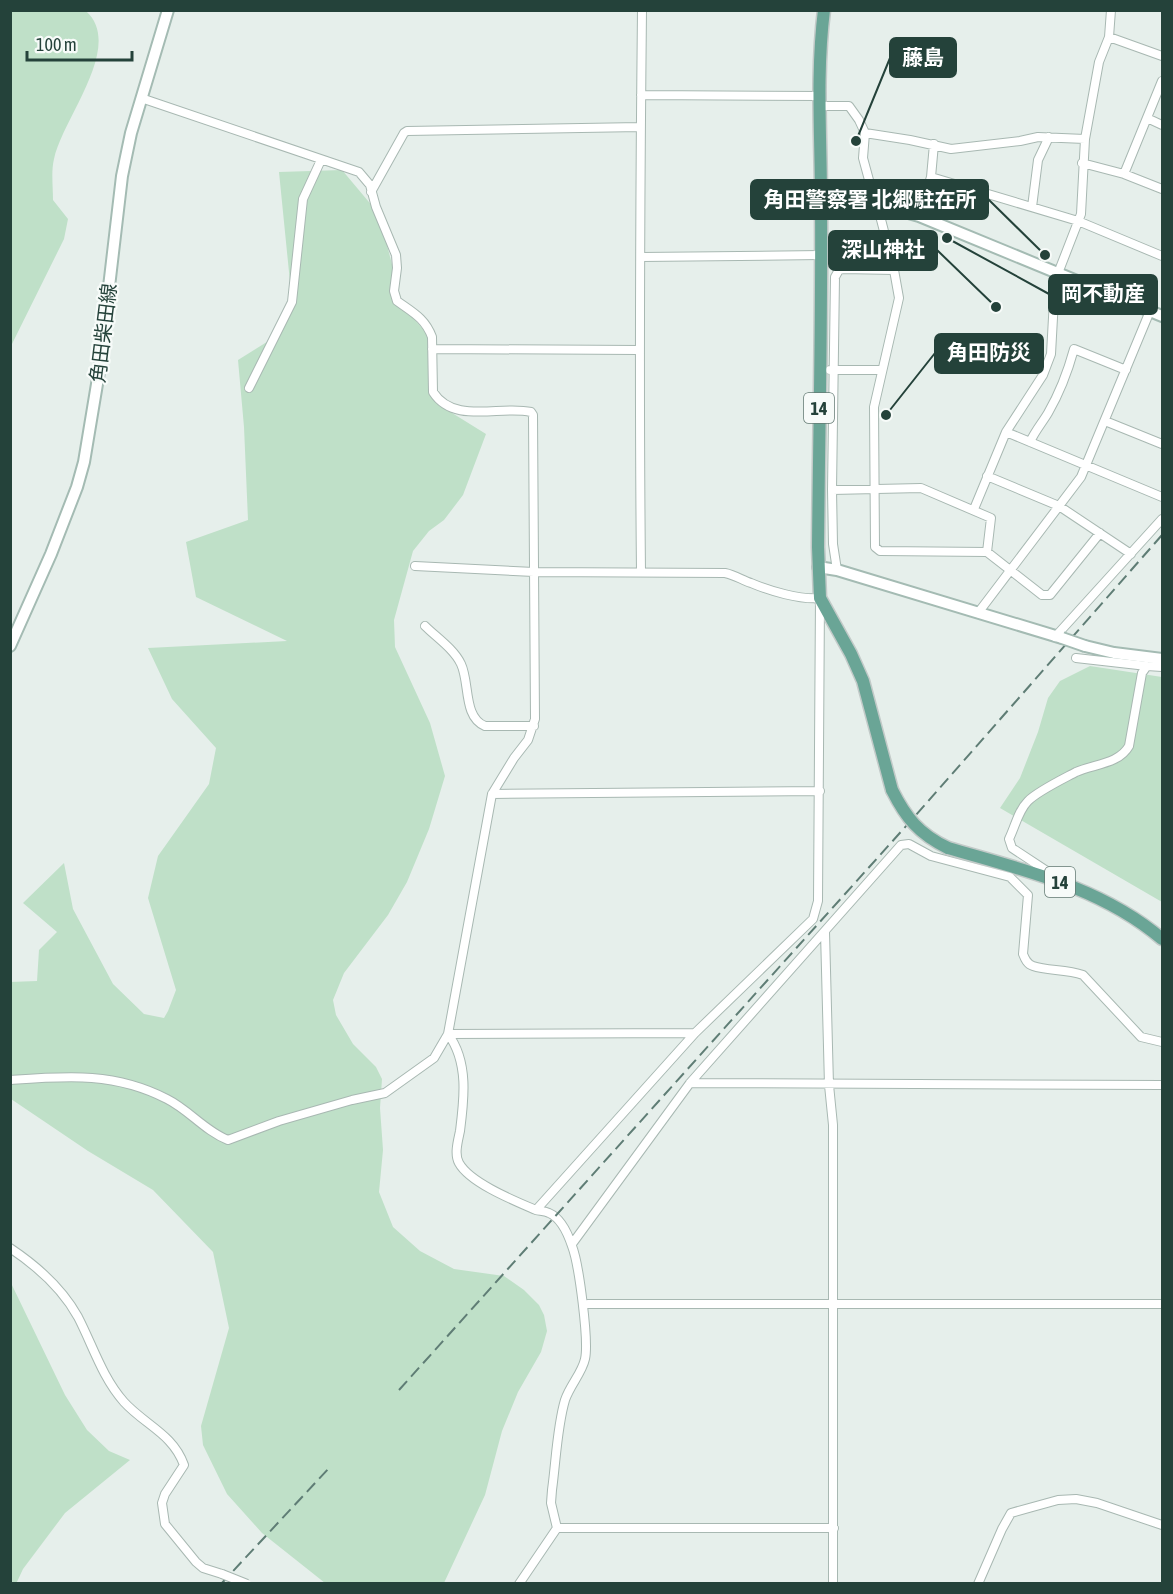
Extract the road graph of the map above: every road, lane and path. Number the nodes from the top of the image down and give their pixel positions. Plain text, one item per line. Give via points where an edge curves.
1 (168, 10) edge
2 (642, 10) edge
3 (824, 10) edge
4 (1111, 10) edge
5 (1109, 37) junction
6 (1162, 56) edge
7 (1162, 81) edge
8 (641, 95) junction
9 (141, 98) junction
10 (824, 103) junction
11 (1147, 118) junction
12 (1162, 125) edge
13 (640, 127) junction
14 (865, 133) junction
15 (1049, 137) junction
16 (1085, 139) junction
17 (934, 144) junction
18 (321, 160) junction
19 (1082, 163) junction
20 (1125, 174) junction
21 (931, 177) junction
22 (1162, 189) edge
23 (371, 193) junction
24 (821, 200) junction
25 (873, 204) junction
26 (1032, 207) junction
27 (919, 216) junction
28 (1078, 221) junction
29 (821, 255) junction
30 (1162, 256) edge
31 (641, 257) junction
32 (894, 270) junction
33 (1058, 273) junction
34 (1150, 311) junction
35 (1162, 316) edge
36 (432, 349) junction
37 (639, 350) junction
38 (819, 370) junction
39 (832, 370) junction
40 (882, 370) junction
41 (1126, 370) junction
42 (249, 388) dead end
43 (1106, 421) junction
44 (1006, 432) junction
45 (1030, 442) junction
46 (1162, 444) edge
47 (1087, 465) junction
48 (987, 476) junction
49 (874, 489) junction
50 (832, 490) junction
51 (1162, 497) edge
52 (1059, 506) junction
53 (974, 509) junction
54 (1162, 519) edge
55 (1100, 533) junction
56 (987, 552) junction
57 (1131, 554) junction
58 (415, 566) dead end
59 (826, 568) junction
60 (1010, 570) junction
61 (534, 572) junction
62 (641, 572) junction
63 (820, 598) junction
64 (978, 613) junction
65 (425, 626) dead end
66 (1058, 638) junction
67 (10, 646) edge
68 (1076, 658) dead end
69 (1162, 658) edge
70 (1147, 666) junction
71 (1162, 667) edge
72 (534, 726) junction
73 (820, 791) junction
74 (492, 794) junction
75 (1068, 884) junction
76 (825, 932) junction
77 (1162, 939) edge
78 (695, 1033) junction
79 (448, 1034) junction
80 (1162, 1042) edge
81 (10, 1080) edge
82 (690, 1083) junction
83 (829, 1085) junction
84 (1162, 1085) edge
85 (536, 1210) junction
86 (572, 1244) junction
87 (10, 1248) edge
88 (588, 1304) dead end
89 (831, 1304) junction
90 (1162, 1304) edge
91 (1162, 1525) edge
92 (557, 1528) junction
93 (834, 1528) junction
94 (247, 1584) edge
95 (519, 1584) edge
96 (833, 1584) edge
97 (978, 1584) edge

1 - 9 street, 角田柴田線
2 - 8 street
3 - 10 main road, 14 via 820,38
4 - 5 street
5 - 6 street
5 - 16 street via 1099,62
7 - 11 street
8 - 10 street
8 - 13 street
9 - 18 street
9 - 67 street, 角田柴田線 via 122,176 99,372 84,462 78,487
10 - 14 street via 849,106
10 - 24 main road, 14
11 - 12 street
11 - 20 street
13 - 23 street via 407,131
13 - 31 street
14 - 17 street
14 - 25 street via 863,158
15 - 16 street
15 - 17 street via 951,149
15 - 26 street via 1038,160
16 - 19 street
17 - 21 street
18 - 23 street via 359,172 370,185
18 - 42 street via 303,199 292,302
19 - 20 street
19 - 28 street via 1083,195
20 - 22 street
21 - 26 street
21 - 27 street
23 - 36 street via 396,255 397,301 424,320 432,337
24 - 25 street
24 - 29 main road, 14
25 - 27 street
25 - 32 street
26 - 28 street
27 - 33 street
28 - 30 street
28 - 33 street
29 - 31 street
29 - 38 main road, 14
31 - 37 street
32 - 39 street via 843,269 837,273
32 - 40 street via 899,298
33 - 34 street
33 - 44 street via 1048,363
34 - 35 street
34 - 41 street
36 - 37 street
36 - 61 street via 433,392 437,399 478,412 526,411 533,415
37 - 62 street
38 - 39 street
38 - 59 main road, 14
39 - 40 street
39 - 50 street
40 - 49 street via 874,407
41 - 43 street
41 - 45 street via 1074,350 1048,413
43 - 46 street
43 - 47 street
44 - 45 street
44 - 48 street
45 - 47 street
47 - 51 street
47 - 52 street
48 - 52 street
48 - 53 street
49 - 50 street
49 - 53 street via 921,488
49 - 56 street via 875,547 880,552
50 - 59 street via 833,544
52 - 55 street
52 - 60 street
53 - 56 street via 992,518
54 - 57 street
55 - 57 street
55 - 60 street via 1050,595 1042,596
56 - 60 street
57 - 66 street
58 - 61 street
59 - 63 main road, 14
59 - 64 street
60 - 64 street
61 - 62 street
61 - 72 street
62 - 63 street via 725,573 760,587
63 - 73 street
63 - 75 main road, 14, bridge via 863,681 892,790 910,821 948,848
64 - 66 street
65 - 72 street via 460,663 474,719 485,726
66 - 69 street, bridge via 1114,653
68 - 70 street
70 - 71 street
70 - 75 street via 1142,673 1126,753 1078,771 1028,801 1008,839 1012,849
72 - 74 street
73 - 74 street
73 - 78 street via 818,901 813,919
74 - 79 street
75 - 77 main road, 14 via 1117,906
76 - 80 street via 901,845 909,844 931,856 1010,878 1028,895 1023,954 1031,966 1083,975 1141,1037
76 - 82 street
76 - 83 street
78 - 79 street
78 - 85 street
79 - 81 street via 434,1058 385,1093 279,1120 228,1140 168,1099 126,1083 68,1076
79 - 85 street via 454,1042 463,1077 458,1161 481,1183
82 - 83 street
82 - 86 street
83 - 84 street
83 - 89 street via 833,1125
85 - 86 street via 560,1221
86 - 92 street via 586,1356 565,1402 551,1503
87 - 94 street, bridge via 38,1268 70,1304 104,1375 125,1403 179,1451 184,1464 162,1503 165,1524 203,1568
88 - 89 street
89 - 90 street
89 - 93 street
91 - 97 street via 1076,1499 1029,1508 1011,1514
92 - 93 street
92 - 95 street
93 - 96 street

